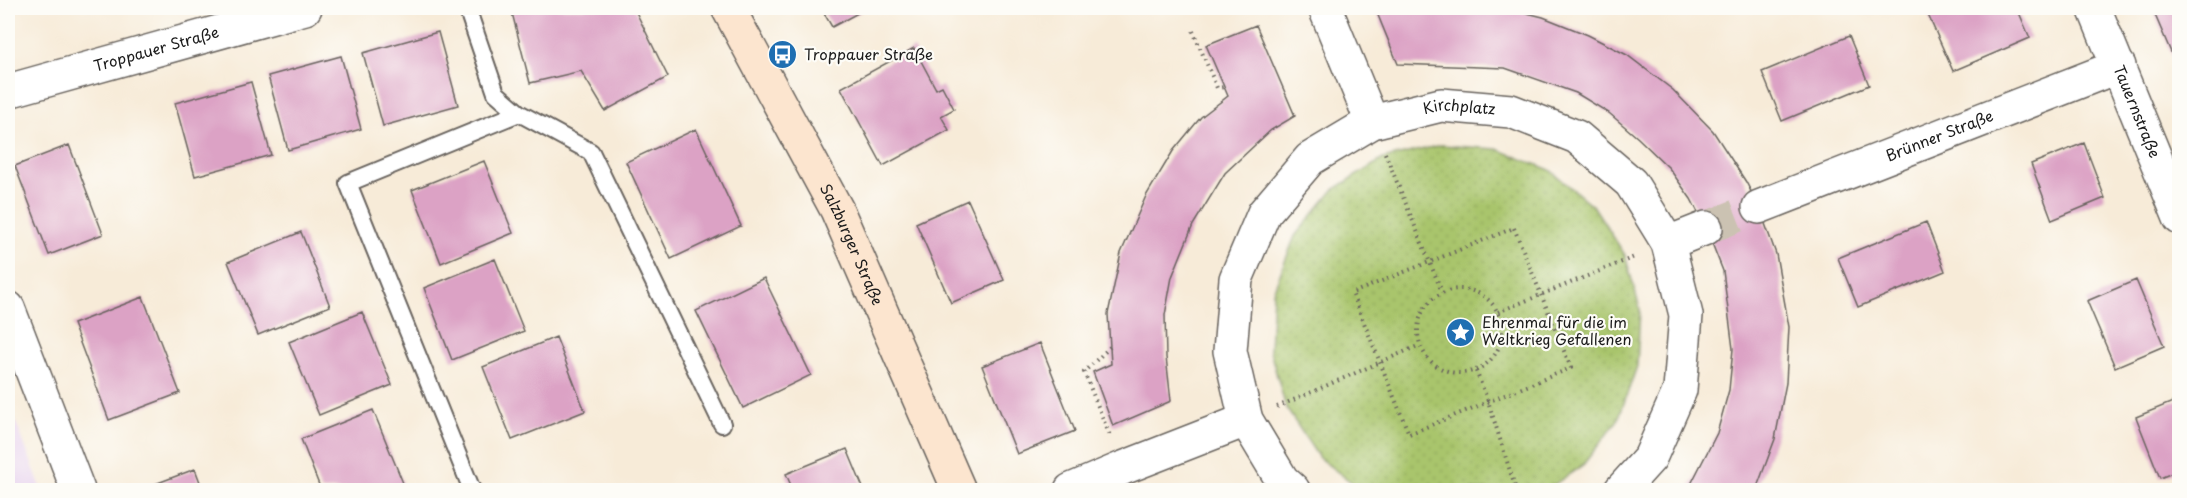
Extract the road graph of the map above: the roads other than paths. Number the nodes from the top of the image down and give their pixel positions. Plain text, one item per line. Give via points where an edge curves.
1 (305, 8) edge
2 (467, 8) edge
3 (728, 8) edge
4 (1325, 8) edge
5 (2094, 8) edge
6 (2119, 66) junction
7 (8, 92) edge
8 (519, 113) junction
9 (1372, 122) junction
10 (1759, 207) tunnel mouth
11 (2180, 218) edge
12 (1706, 228) tunnel mouth
13 (1668, 243) junction
14 (8, 308) edge
15 (1246, 420) junction
16 (722, 424) dead end
17 (78, 490) edge
18 (472, 490) edge
19 (959, 490) edge
20 (1071, 490) edge
21 (1293, 490) edge
22 (1621, 490) edge

1 - 7 street, Troppauer Straße
2 - 8 lane via 496,93
3 - 19 street, Salzburger Straße via 837,210
4 - 9 street
5 - 6 street, Tauernstraße
6 - 10 street, Brünner Straße
6 - 11 street, Tauernstraße
8 - 16 lane via 591,152
8 - 18 lane via 348,183
9 - 13 street, Kirchplatz via 1441,105 1511,111 1577,137 1631,183
9 - 15 street, Kirchplatz via 1311,159 1259,224 1236,279 1230,351
12 - 13 street
13 - 22 street, Kirchplatz via 1686,315 1680,390 1650,458
14 - 17 street
15 - 20 street
15 - 21 street, Kirchplatz via 1282,480

